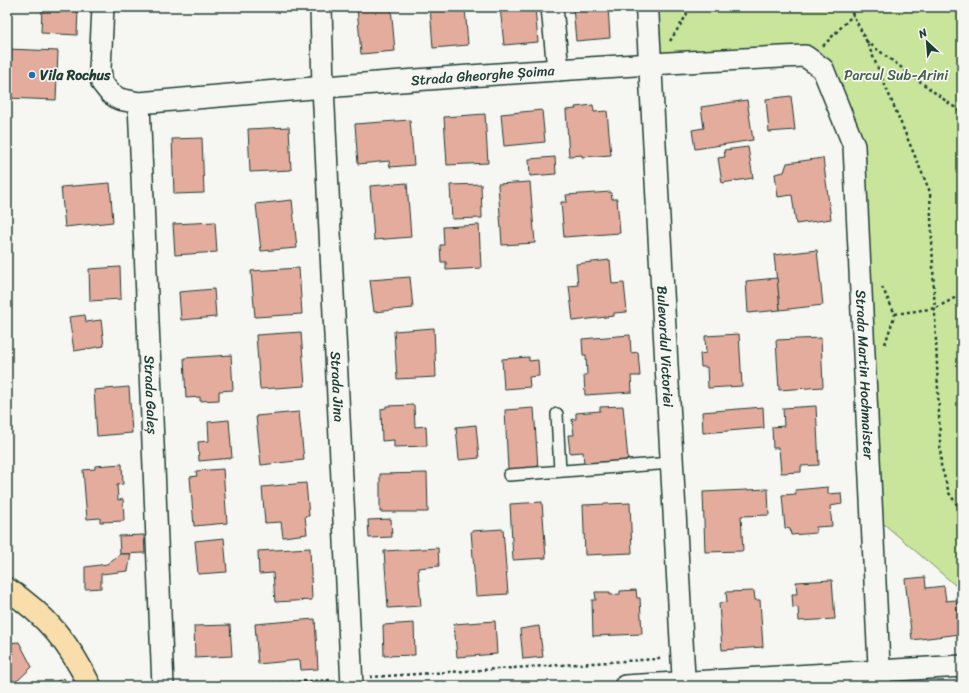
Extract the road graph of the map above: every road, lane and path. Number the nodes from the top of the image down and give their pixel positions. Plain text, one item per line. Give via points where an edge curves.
1 (103, 7) edge
2 (321, 7) edge
3 (552, 7) edge
4 (647, 7) edge
5 (689, 7) edge
6 (849, 7) edge
7 (853, 15) junction
8 (866, 40) junction
9 (823, 46) dead end
10 (666, 48) dead end
11 (650, 63) junction
12 (823, 69) joint
13 (558, 70) junction
14 (323, 87) junction
15 (139, 103) junction
16 (962, 112) edge
17 (962, 294) edge
18 (936, 308) junction
19 (882, 350) dead end
20 (557, 414) dead end
21 (672, 463) junction
22 (560, 471) junction
23 (509, 475) dead end
24 (962, 512) edge
25 (7, 589) edge
26 (664, 654) dead end
27 (962, 666) edge
28 (879, 678) edge
29 (352, 682) edge
30 (684, 684) edge
31 (90, 686) edge
32 (163, 686) edge
33 (213, 686) edge
34 (625, 686) edge

1 - 15 street, Strada Gheorghe Șoima via 100,69 102,83 119,100
2 - 14 street, Strada Jina
3 - 13 street
4 - 11 main road, Bulevardul Victoriei
5 - 10 path
6 - 7 path
7 - 8 path
7 - 9 path
8 - 16 path
8 - 18 path via 930,192
11 - 12 street, Strada Gheorghe Șoima via 805,56
11 - 13 street, Strada Gheorghe Șoima
11 - 21 main road, Bulevardul Victoriei
12 - 28 street, Strada Martin Hochmaister via 854,146
13 - 14 street, Strada Gheorghe Șoima
14 - 15 street, Strada Gheorghe Șoima
14 - 29 street, Strada Jina
15 - 32 street, Strada Galeș
17 - 18 path
18 - 19 path via 896,314
18 - 24 path via 941,465 949,493
20 - 22 lane
21 - 22 lane
21 - 30 main road, Bulevardul Victoriei
22 - 23 lane
25 - 31 main road via 55,629 70,648
26 - 29 path via 657,658
27 - 28 street
28 - 30 street
29 - 33 path
30 - 34 street

